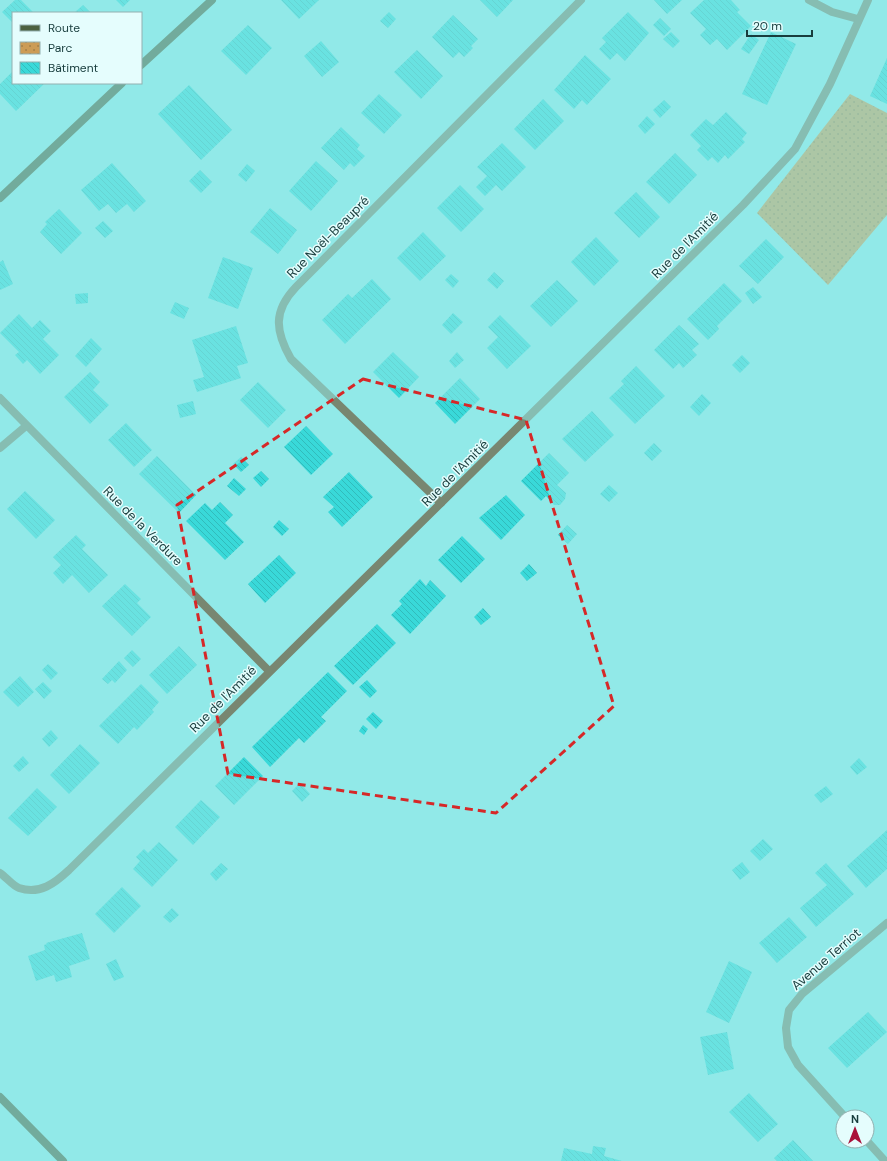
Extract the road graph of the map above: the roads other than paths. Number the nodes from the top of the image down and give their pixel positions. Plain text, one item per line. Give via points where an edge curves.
1 (212, 0) edge
2 (581, 0) edge
3 (809, 0) edge
4 (868, 0) edge
5 (858, 19) junction
6 (142, 64) edge
7 (121, 84) edge
8 (0, 198) edge
9 (0, 398) edge
10 (26, 426) junction
11 (0, 448) edge
12 (441, 503) junction
13 (269, 671) junction
14 (0, 873) edge
15 (887, 923) edge
16 (0, 1097) edge
17 (838, 1109) edge
18 (874, 1149) edge
19 (63, 1161) edge
20 (885, 1161) edge

1 - 6 street
2 - 12 street, Rue Noël-Beaupré via 296,286 280,313 278,328 282,343 291,359
3 - 5 street via 832,12
4 - 5 street, Rue de l'Amitié
5 - 12 street, Rue de l'Amitié via 830,84 795,149 743,205
7 - 8 street
9 - 10 street, Rue de la Verdure
10 - 11 street
10 - 13 street, Rue de la Verdure
12 - 13 street, Rue de l'Amitié
13 - 14 street, Rue de l'Amitié via 53,884 36,891 18,888
15 - 17 street, Avenue Terriot via 802,994 789,1010 786,1028 788,1047 798,1065
16 - 19 street
18 - 20 street

